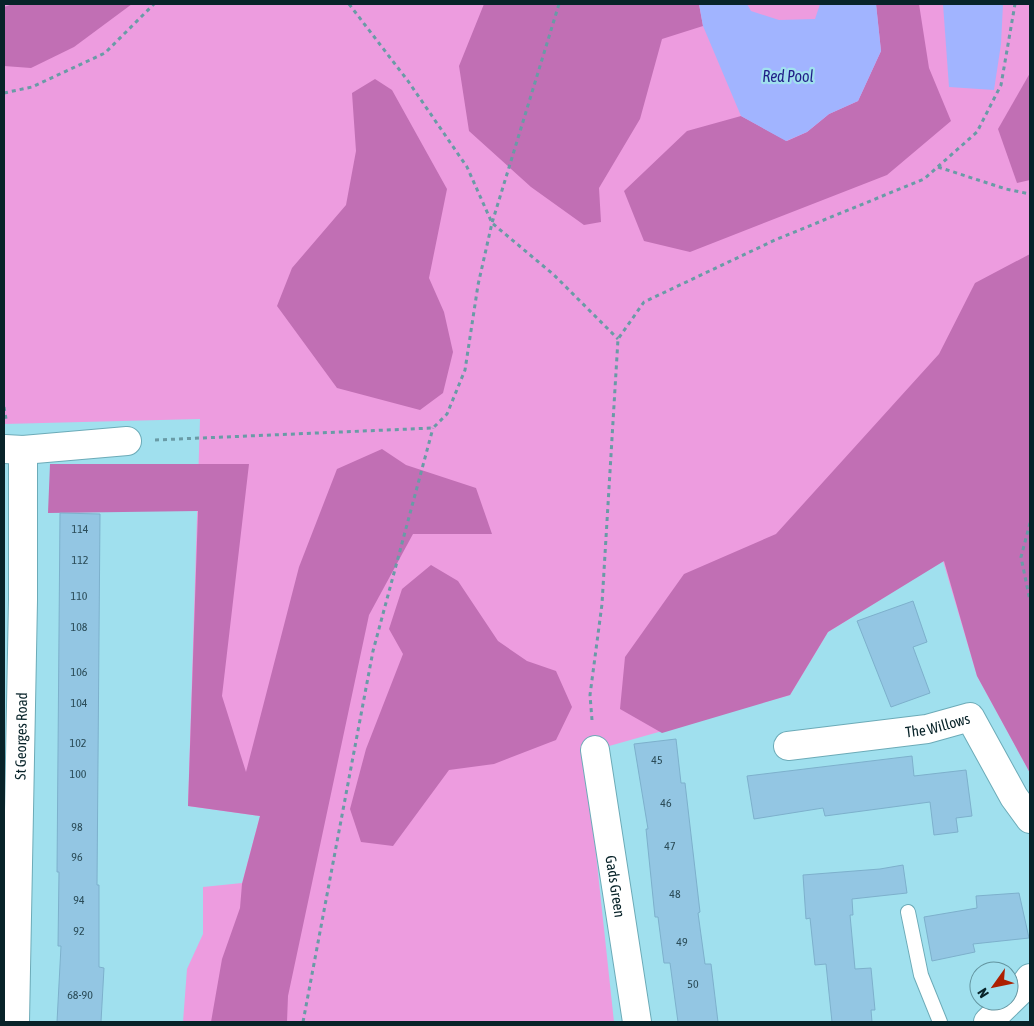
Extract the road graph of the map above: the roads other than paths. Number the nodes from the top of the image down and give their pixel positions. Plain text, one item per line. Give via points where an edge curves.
1 (127, 441) road end
2 (13, 449) edge
3 (13, 599) edge
4 (788, 746) dead end
5 (595, 750) road end
6 (1030, 819) edge
7 (908, 912) dead end
8 (1030, 978) edge
9 (15, 1022) edge
10 (637, 1022) edge
11 (940, 1022) edge
12 (988, 1022) edge

1 - 2 street
2 - 3 street, St Georges Road
3 - 9 street, St Georges Road
4 - 6 street, The Willows via 928,729 970,717 1014,797
5 - 10 street, Gads Green
7 - 11 lane via 921,975
8 - 12 street

